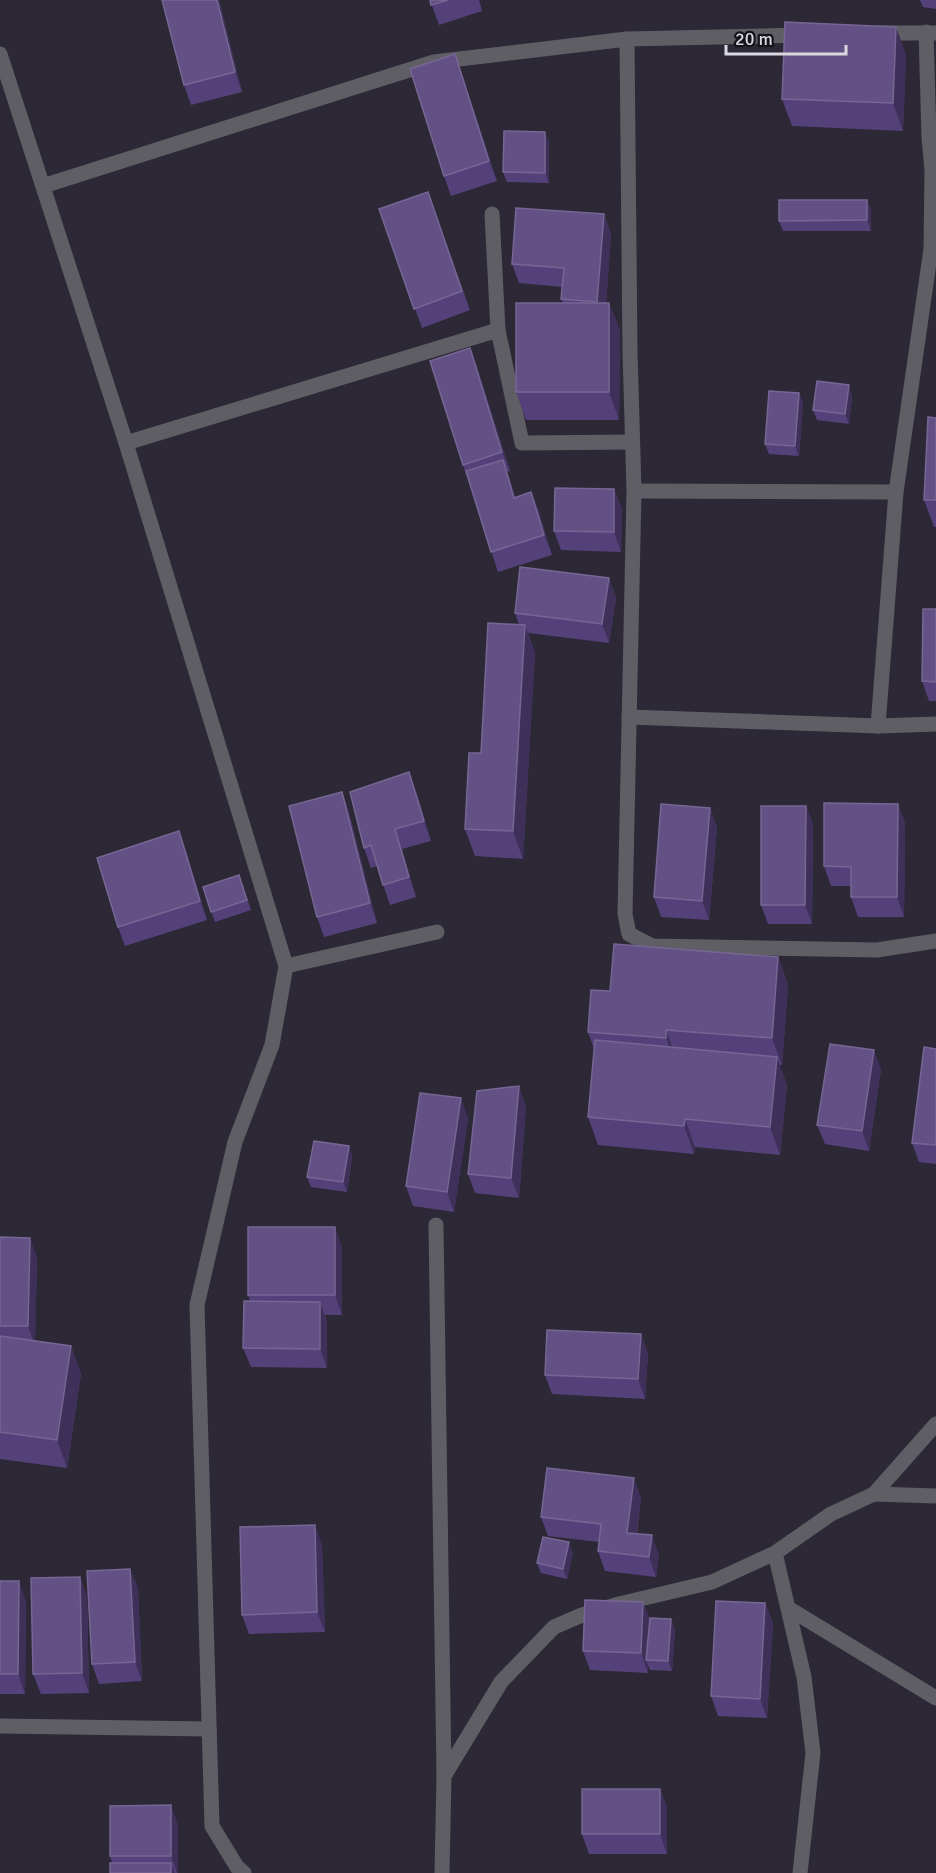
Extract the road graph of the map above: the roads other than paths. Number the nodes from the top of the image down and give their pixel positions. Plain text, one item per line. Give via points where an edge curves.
1 (931, 33) edge
2 (866, 34) edge
3 (818, 35) edge
4 (627, 39) junction
5 (0, 54) edge
6 (934, 170) edge
7 (43, 186) junction
8 (492, 214) dead end
9 (498, 330) junction
10 (631, 442) junction
11 (126, 443) junction
12 (634, 491) junction
13 (896, 492) junction
14 (628, 717) junction
15 (936, 724) edge
16 (878, 726) junction
17 (437, 932) dead end
18 (936, 941) edge
19 (286, 966) junction
20 (436, 1225) dead end
21 (936, 1425) edge
22 (874, 1494) junction
23 (936, 1496) edge
24 (775, 1553) junction
25 (788, 1608) junction
26 (936, 1698) edge
27 (0, 1726) edge
28 (208, 1729) junction
29 (444, 1776) junction
30 (243, 1873) edge
31 (442, 1873) edge
32 (800, 1873) edge

1 - 2 street
1 - 6 street via 929,137
3 - 4 street
4 - 7 street via 434,62
4 - 10 street
5 - 7 street
6 - 13 street via 931,249
7 - 11 street
8 - 9 street
9 - 10 street via 522,443
9 - 11 street
10 - 12 street
11 - 19 street
12 - 13 street
12 - 14 street
13 - 16 street
14 - 16 street
14 - 18 street via 625,914 629,934 652,946 878,950
15 - 16 street
17 - 19 street
19 - 28 street via 272,1045 235,1142 197,1305
20 - 29 street
21 - 22 street
22 - 23 street
22 - 24 street via 831,1514
24 - 25 street
24 - 29 street via 712,1582 610,1607 554,1627 501,1682
25 - 26 street
25 - 32 street via 804,1677 813,1753
27 - 28 street
28 - 30 street via 212,1827
29 - 31 street

